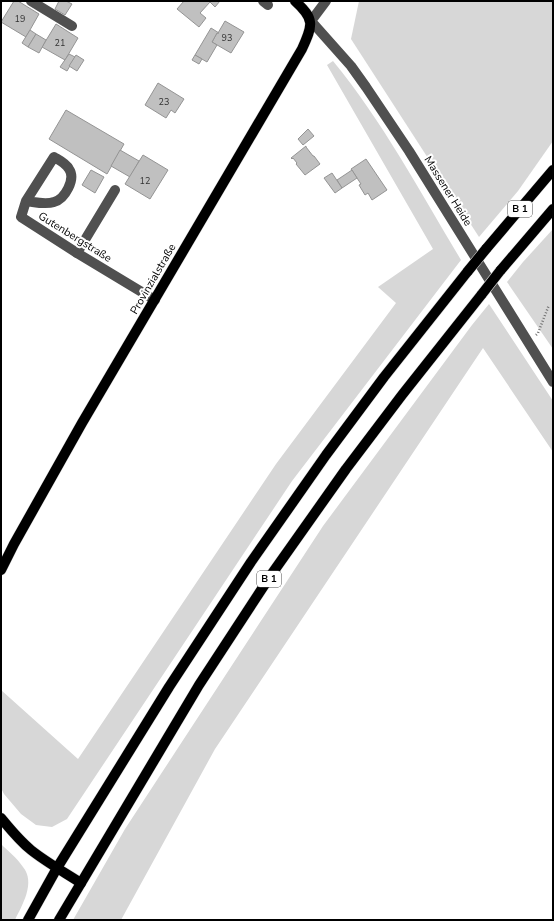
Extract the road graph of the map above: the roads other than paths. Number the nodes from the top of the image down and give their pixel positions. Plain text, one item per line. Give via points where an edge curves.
1 (31, 1) edge
2 (295, 1) edge
3 (326, 1) edge
4 (311, 20) junction
5 (72, 26) dead end
6 (553, 170) edge
7 (116, 190) dead end
8 (26, 201) junction
9 (553, 209) edge
10 (77, 253) junction
11 (155, 300) junction
12 (553, 382) edge
13 (1, 570) edge
14 (1, 818) edge
15 (57, 868) junction
16 (81, 882) junction
17 (28, 920) edge
18 (59, 920) edge

1 - 5 street
2 - 4 main road
3 - 4 street, Provinzialstraße
4 - 11 main road, Provinzialstraße via 310,32 302,49
4 - 12 street, Massener Heide via 350,66 387,118
6 - 15 main road, B 1, bridge via 468,271 326,455 251,562 169,687
7 - 10 street
8 - 8 street, Gutenbergstraße via 54,157 70,169 69,187 56,202 46,204
8 - 10 street, Gutenbergstraße via 22,217
9 - 16 main road, B 1, bridge via 500,271 402,395 271,575 199,685
10 - 11 street, Gutenbergstraße
11 - 13 main road, Provinzialstraße via 82,423
14 - 15 main road via 31,850
15 - 16 main road
15 - 17 main road
16 - 18 main road

